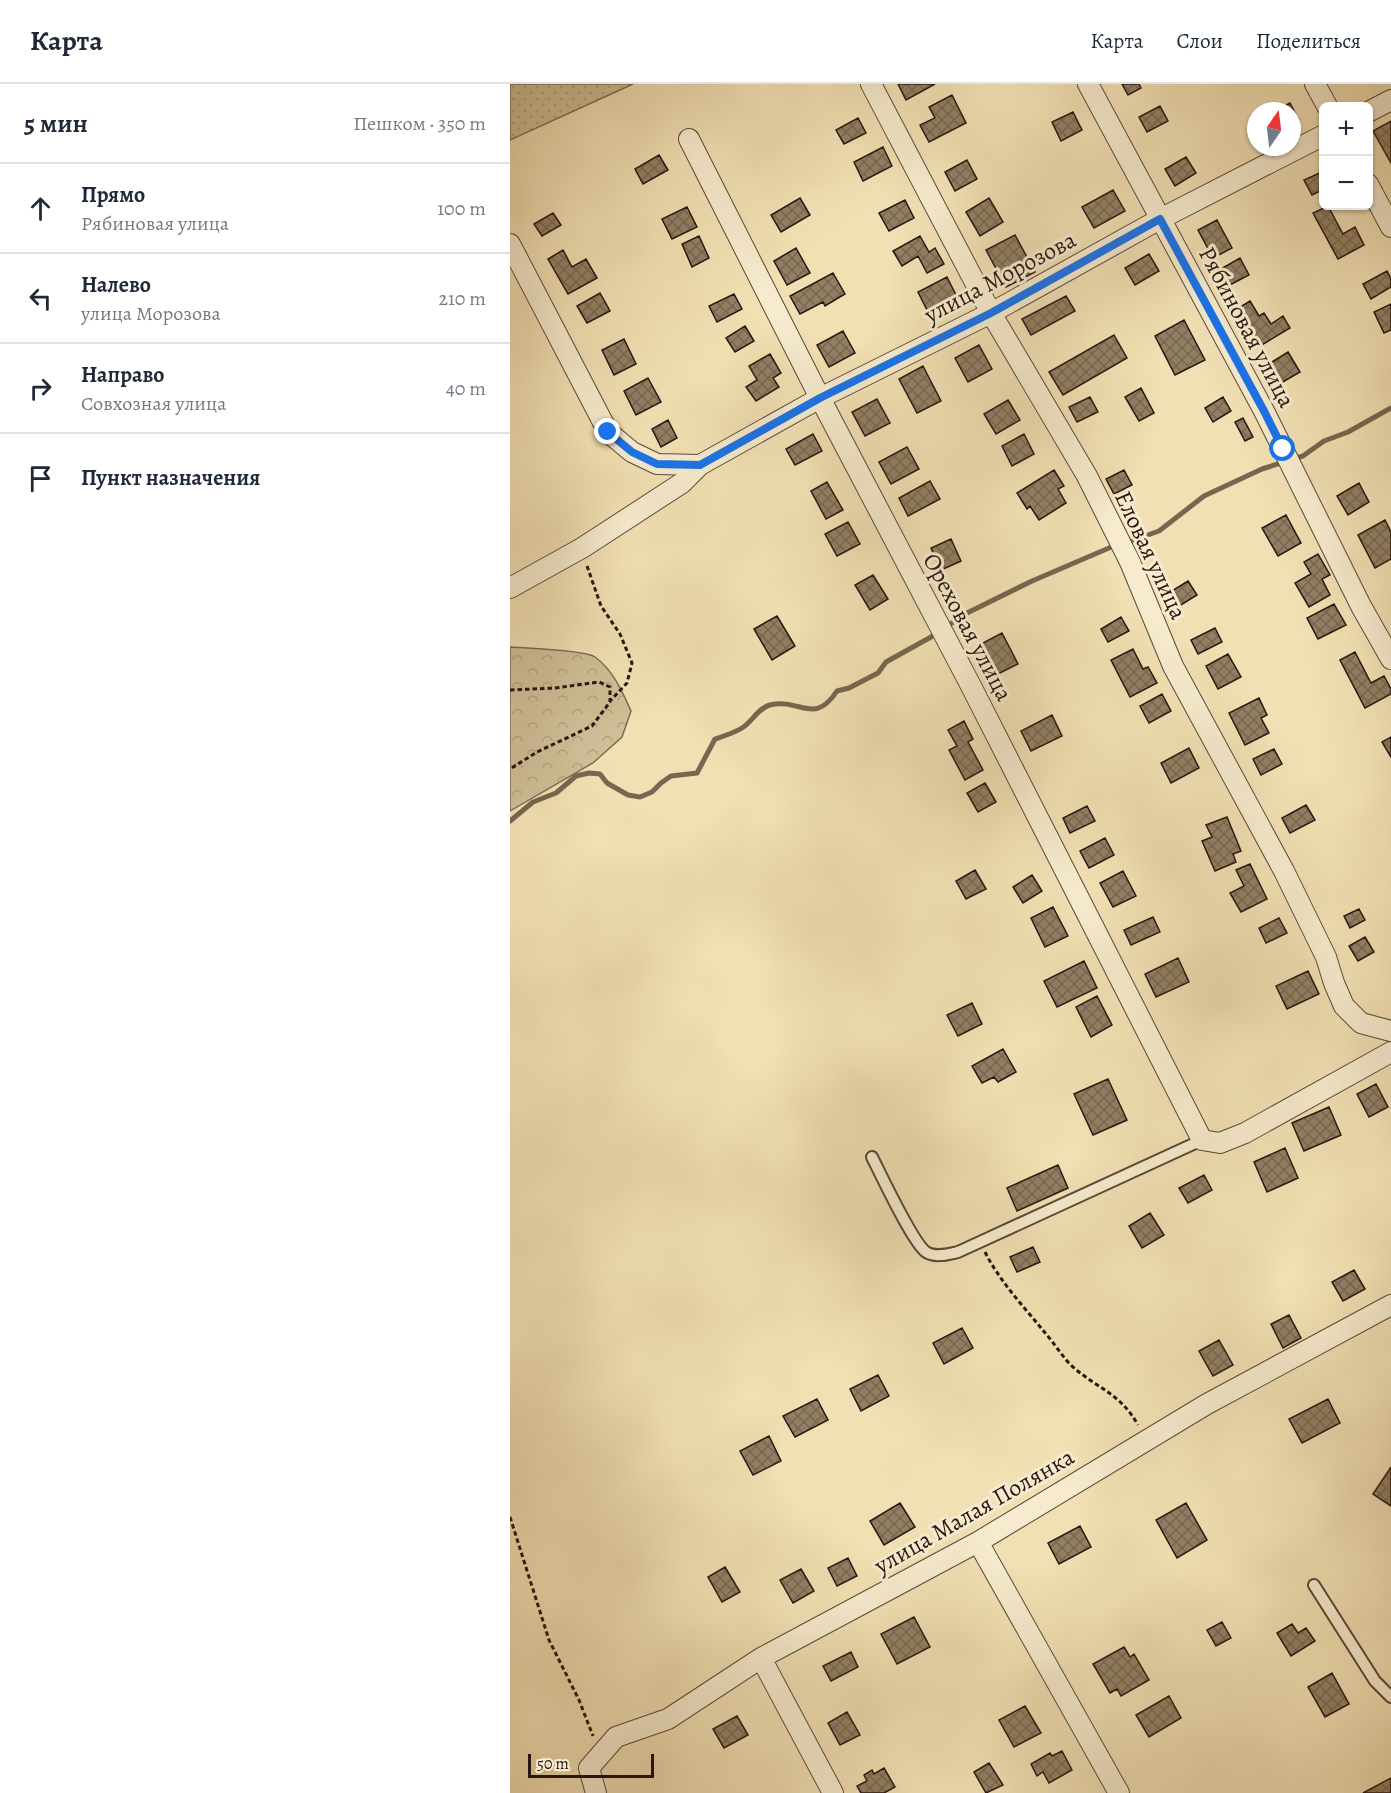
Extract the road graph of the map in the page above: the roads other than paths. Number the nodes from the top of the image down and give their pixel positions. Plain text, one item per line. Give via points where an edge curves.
1 (871, 84) edge
2 (1088, 84) edge
3 (1316, 84) edge
4 (1391, 100) edge
5 (1326, 102) edge
6 (1373, 109) edge
7 (1319, 137) edge
8 (689, 139) dead end
9 (1373, 193) edge
10 (1160, 219) junction
11 (1391, 226) edge
12 (510, 244) edge
13 (991, 313) junction
14 (820, 398) junction
15 (700, 465) junction
16 (510, 588) edge
17 (1391, 659) edge
18 (1391, 1030) edge
19 (1391, 1052) edge
20 (1202, 1140) junction
21 (872, 1157) dead end
22 (1391, 1305) edge
23 (978, 1542) junction
24 (1314, 1585) dead end
25 (761, 1658) junction
26 (1391, 1697) edge
27 (596, 1793) edge
28 (833, 1793) edge
29 (1119, 1793) edge

1 - 13 street, Еловая улица
2 - 10 street, Рябиновая улица
3 - 5 street
4 - 6 street
7 - 10 street, улица Морозова
8 - 14 street, Ореховая улица
9 - 11 street
10 - 13 street, улица Морозова
10 - 17 street, Рябиновая улица
12 - 15 street via 608,432 632,452 657,464
13 - 14 street, улица Морозова
13 - 18 street, Еловая улица via 1115,532 1173,666 1284,872 1326,957 1344,1006 1361,1023
14 - 15 street, улица Морозова
14 - 20 street, Ореховая улица
15 - 16 street, улица Морозова via 682,483 582,548
19 - 20 street via 1245,1133 1220,1143
20 - 21 lane via 958,1252 941,1255 926,1252 915,1237
22 - 23 street, улица Малая Полянка via 1207,1404
23 - 25 street, улица Малая Полянка
23 - 29 street
24 - 26 lane via 1375,1681
25 - 27 street, улица Малая Полянка via 668,1719 616,1737 595,1761
25 - 28 street

